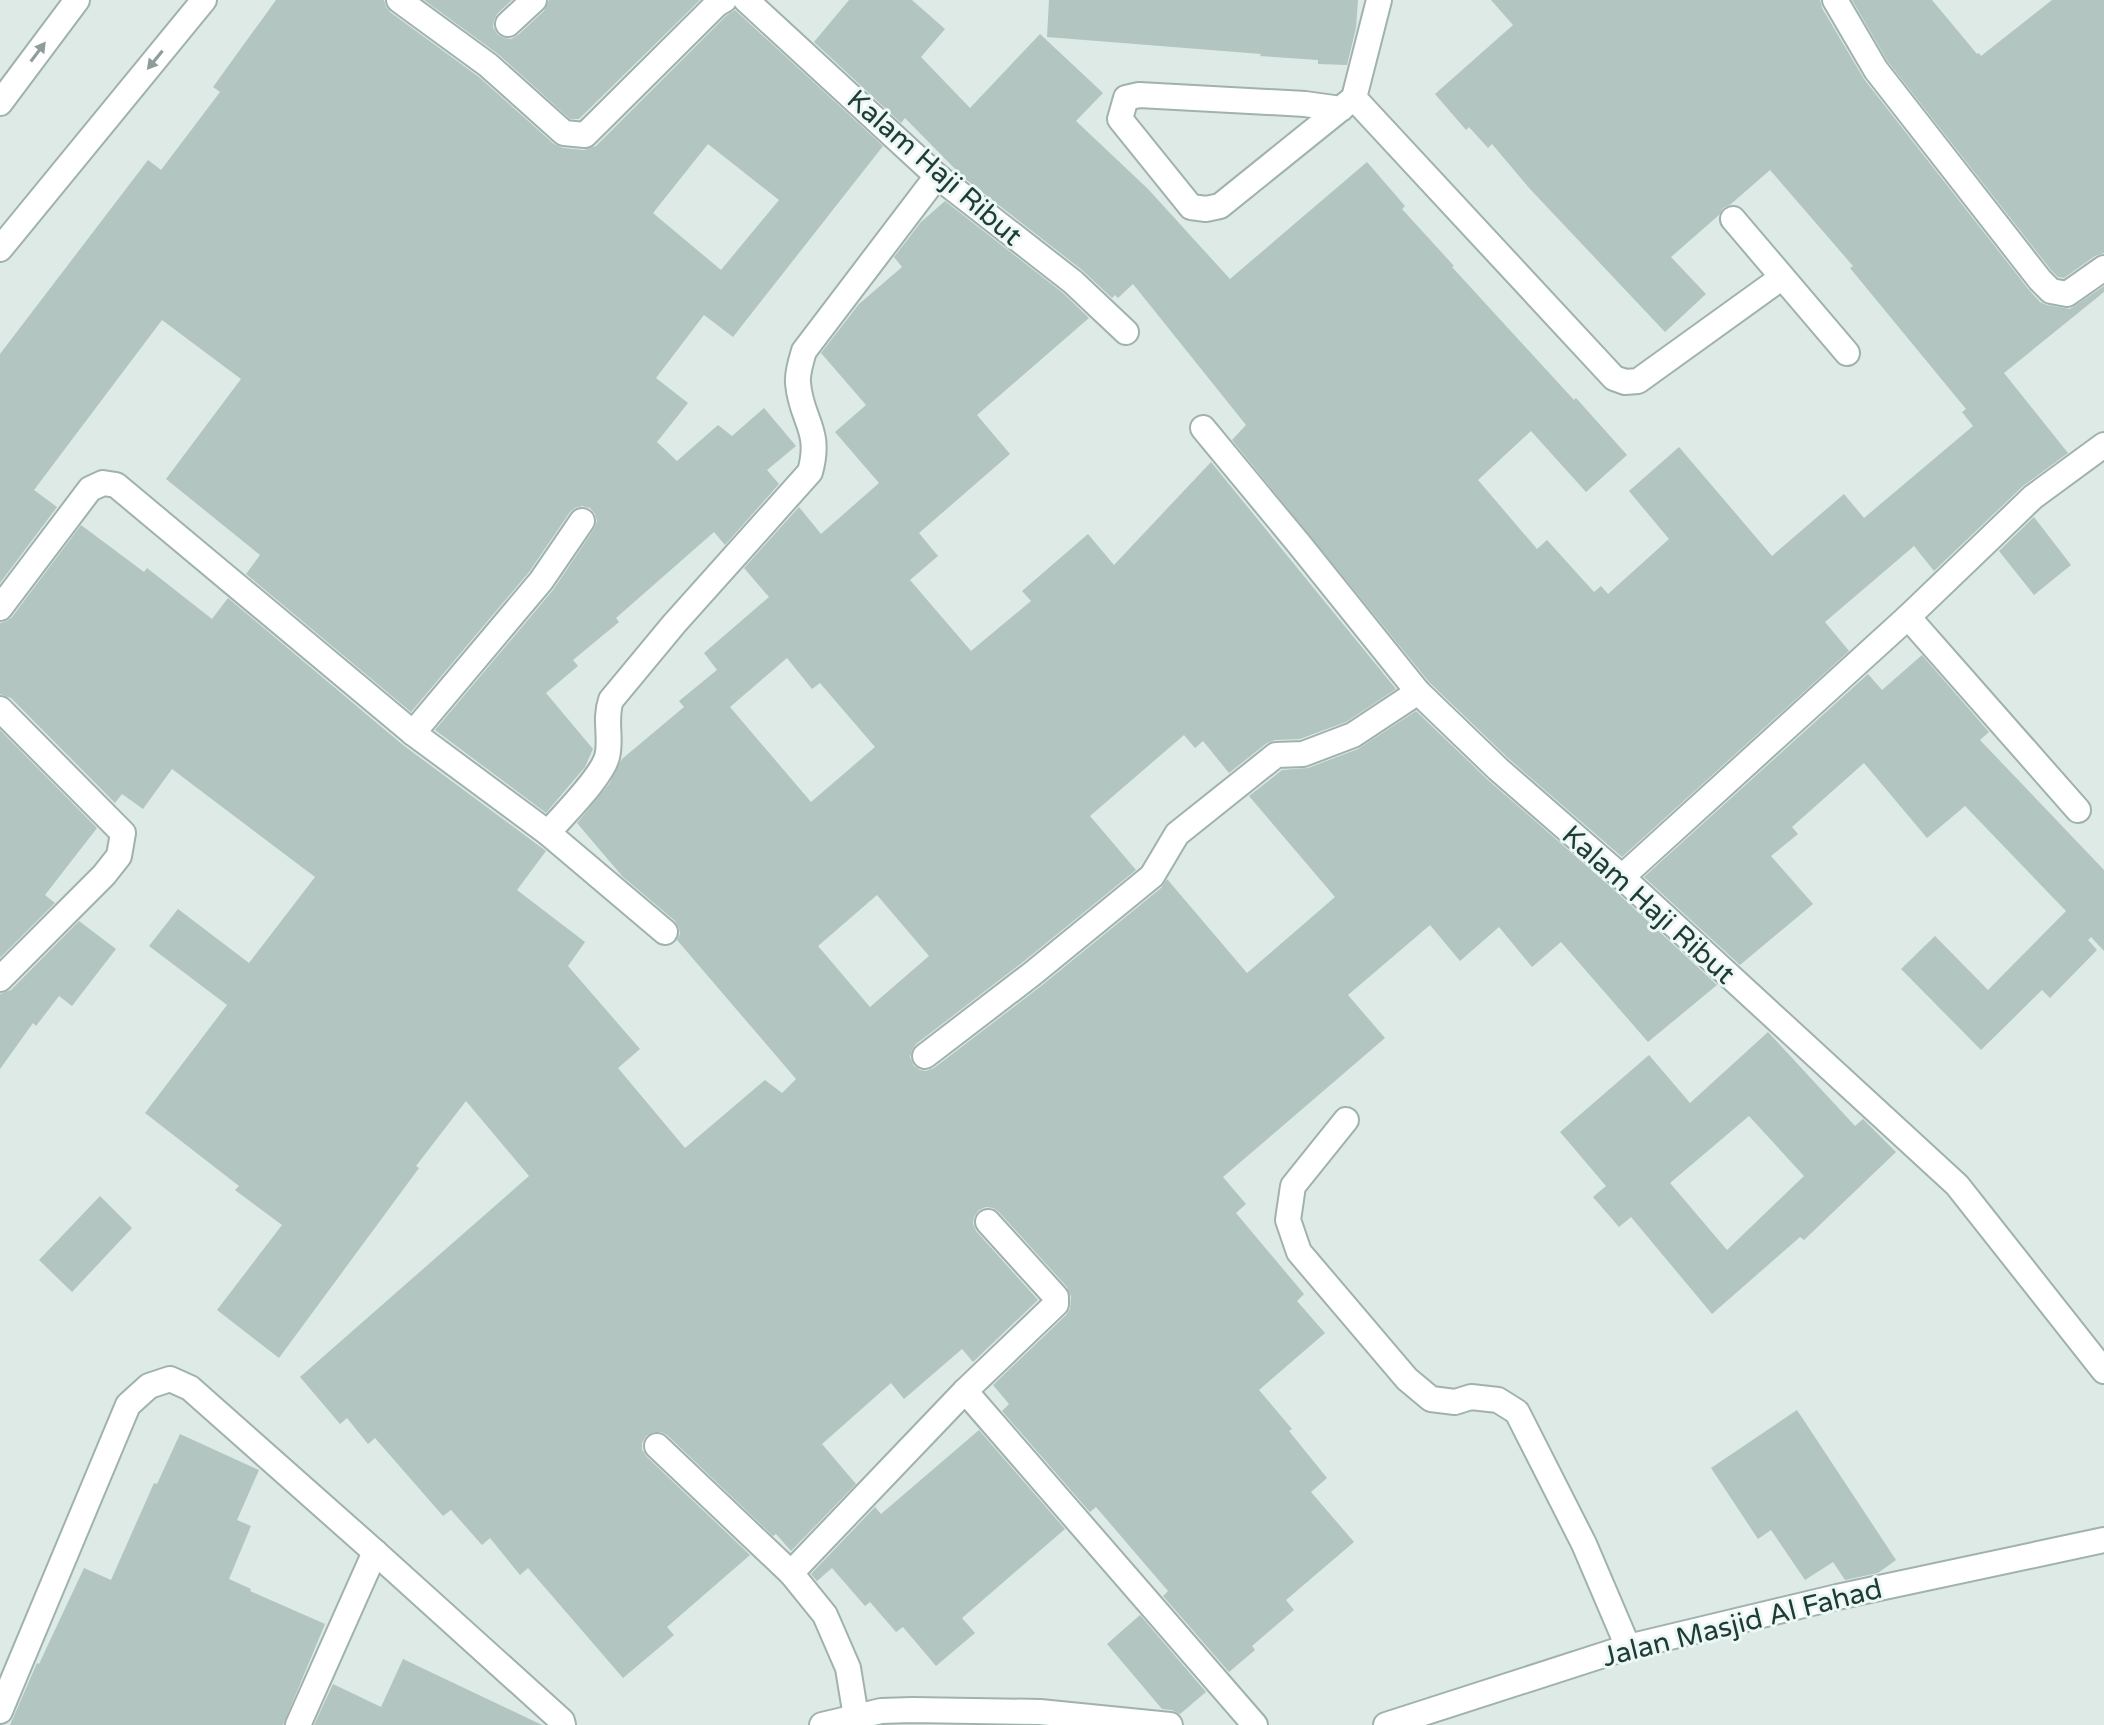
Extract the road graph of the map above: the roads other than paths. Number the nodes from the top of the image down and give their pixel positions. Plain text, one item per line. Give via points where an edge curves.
1 (77, 0) edge
2 (204, 0) edge
3 (399, 0) edge
4 (534, 0) edge
5 (724, 0) edge
6 (746, 0) edge
7 (1379, 0) edge
8 (1835, 0) edge
9 (508, 24) dead end
10 (0, 103) edge
11 (1348, 103) junction
12 (937, 176) junction
13 (1733, 219) dead end
14 (0, 249) edge
15 (2104, 268) edge
16 (1781, 278) junction
17 (1126, 332) dead end
18 (1847, 353) dead end
19 (1203, 428) dead end
20 (2104, 445) edge
21 (582, 521) dead end
22 (0, 608) edge
23 (1908, 617) junction
24 (1418, 692) junction
25 (0, 709) edge
26 (413, 733) junction
27 (2078, 810) dead end
28 (548, 833) junction
29 (1622, 877) junction
30 (665, 932) dead end
31 (0, 979) edge
32 (925, 1056) dead end
33 (1346, 1120) dead end
34 (988, 1222) dead end
35 (2104, 1371) edge
36 (965, 1391) junction
37 (657, 1446) dead end
38 (2104, 1540) edge
39 (375, 1552) junction
40 (791, 1573) junction
41 (1628, 1647) junction
42 (0, 1711) edge
43 (856, 1717) junction
44 (298, 1725) edge
45 (563, 1725) edge
46 (822, 1725) edge
47 (1170, 1725) edge
48 (1255, 1725) edge
49 (1386, 1725) edge

10 -> 1 street
2 -> 14 street
3 - 5 street via 488,65 564,133 585,135
4 - 9 street
6 - 12 street, Kalam Haji Ribut
7 - 11 street
8 - 15 street via 1876,70 2051,291 2067,294
11 - 11 street via 1139,95 1126,98 1120,119 1191,207 1206,209 1220,206
11 - 16 street via 1614,378 1638,381
12 - 17 street, Kalam Haji Ribut via 1073,282
12 - 28 street via 804,351 797,380 814,436 810,472 611,700 607,758
13 - 16 street
16 - 18 street
19 - 24 street, Kalam Haji Ribut
20 - 23 street via 2033,497
21 - 26 street via 541,581
22 - 26 street via 90,489 116,485
23 - 27 street
23 - 29 street
24 - 29 street, Kalam Haji Ribut
24 - 32 street via 1353,735 1303,754 1276,755 1177,834 1152,876
25 - 31 street via 123,833 119,856 104,875
26 - 28 street
28 - 30 street
29 - 35 street, Kalam Haji Ribut via 1957,1185
33 - 41 street via 1293,1186 1288,1220 1299,1252 1407,1379 1431,1399 1498,1400 1517,1412 1584,1544
34 - 36 street via 1056,1297 1056,1304
36 - 40 street
36 - 48 street
37 - 40 street
38 - 41 street, Jalan Masjid Al Fahad
39 - 42 street via 190,1388 170,1379 149,1386 128,1405
39 - 44 street
39 - 45 street
40 - 43 street via 825,1615 848,1668
41 - 49 street, Jalan Masjid Al Fahad
43 - 46 street
43 - 47 street via 912,1710 1040,1712

